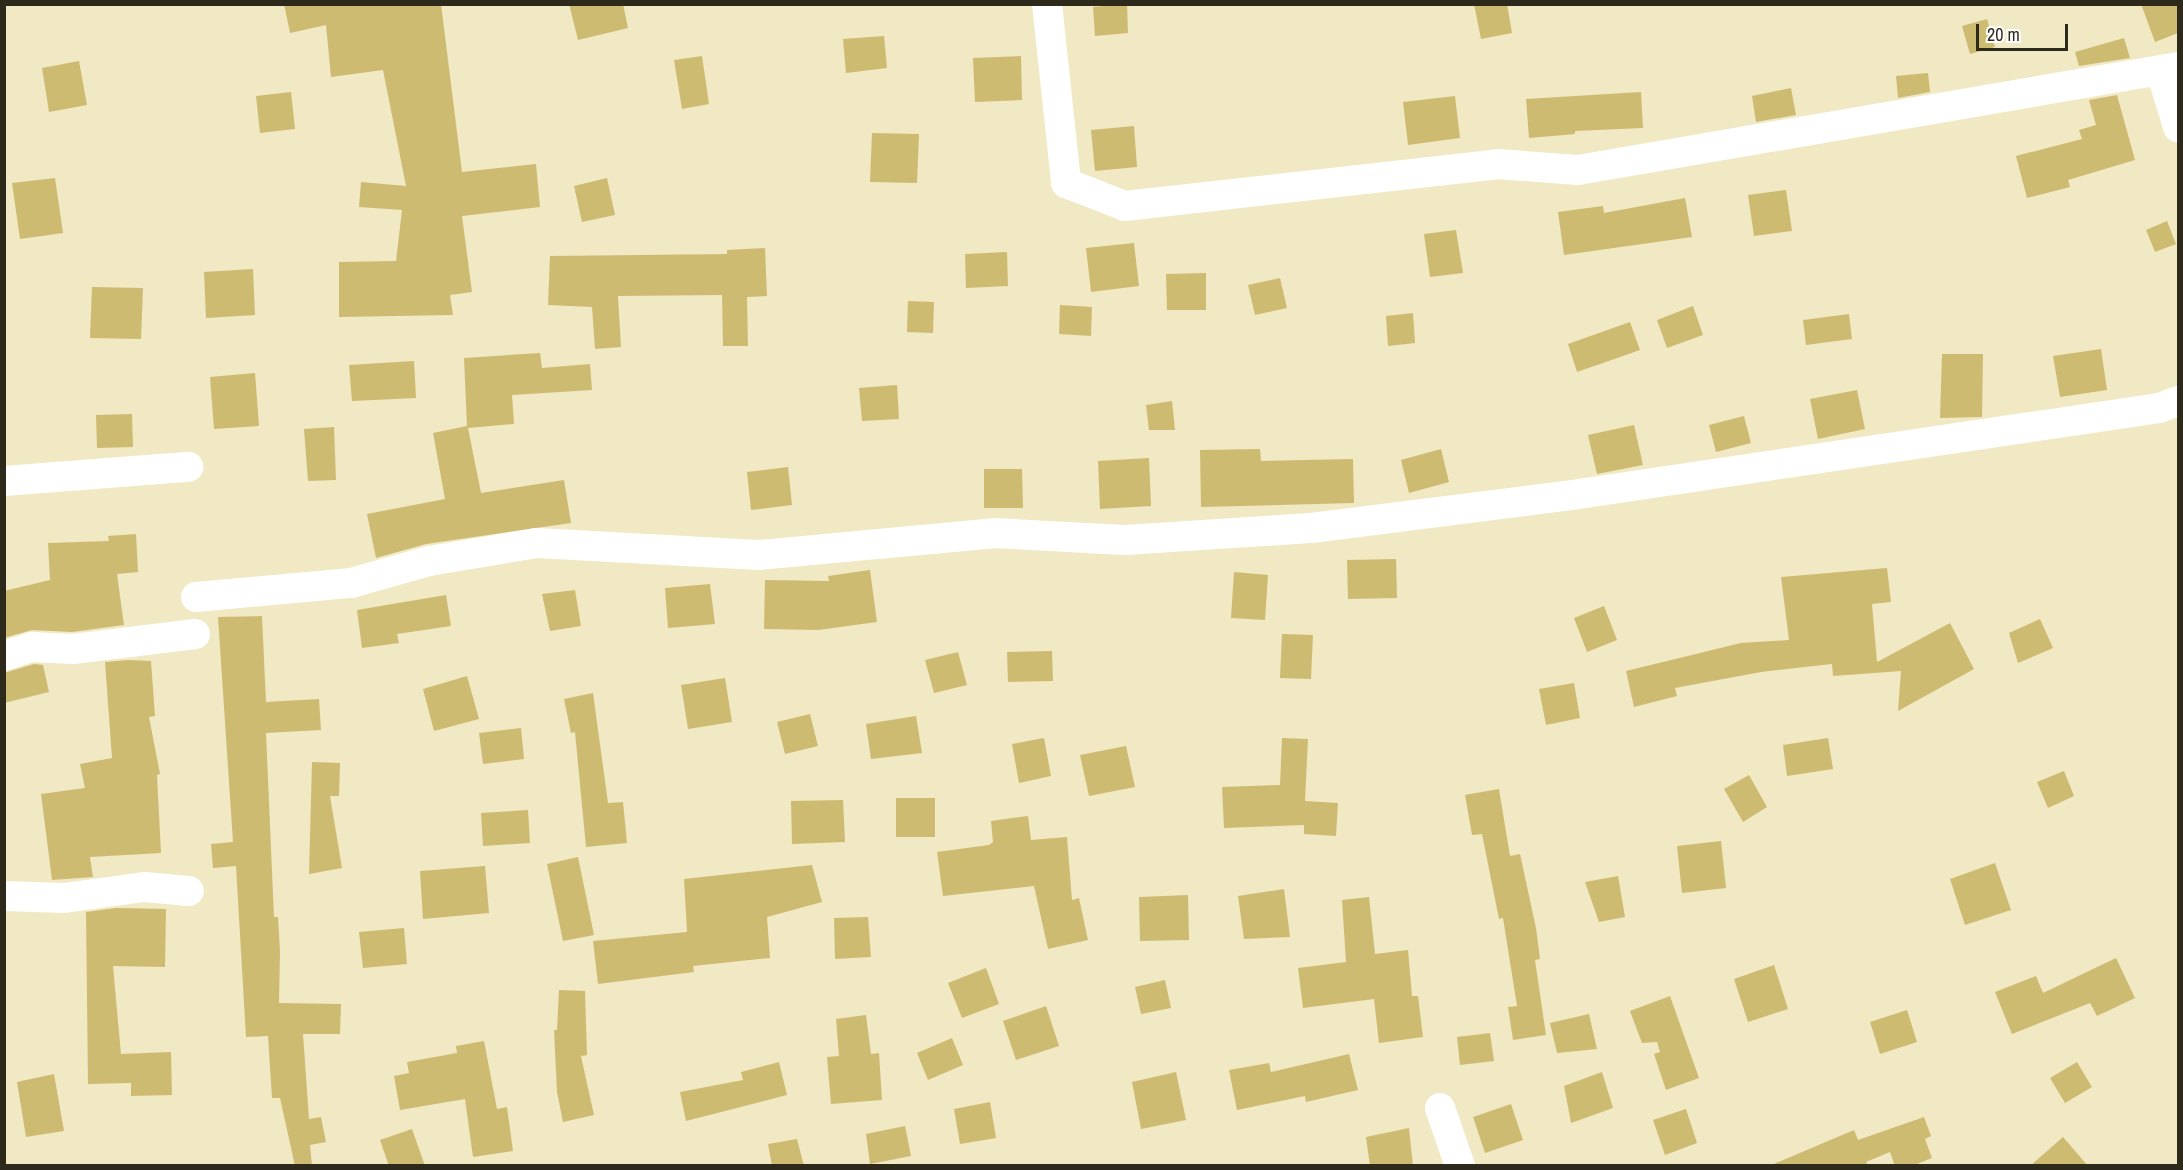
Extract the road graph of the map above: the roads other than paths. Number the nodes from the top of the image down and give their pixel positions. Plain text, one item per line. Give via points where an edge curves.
1 (1047, 4) edge
2 (2170, 69) edge
3 (2178, 127) edge
4 (2178, 401) edge
5 (188, 467) dead end
6 (4, 481) edge
7 (196, 597) dead end
8 (195, 634) dead end
9 (4, 656) edge
10 (189, 891) dead end
11 (4, 896) edge
12 (1440, 1108) dead end
13 (1460, 1166) edge

1 - 2 street via 1066,183 1125,206 1497,164 1578,170
2 - 3 street
4 - 7 street via 2159,408 1576,494 1311,528 1125,540 994,533 759,555 537,543 429,561 351,582
5 - 6 street
8 - 9 street via 73,650 32,646
10 - 11 street via 144,887 64,898
12 - 13 street

